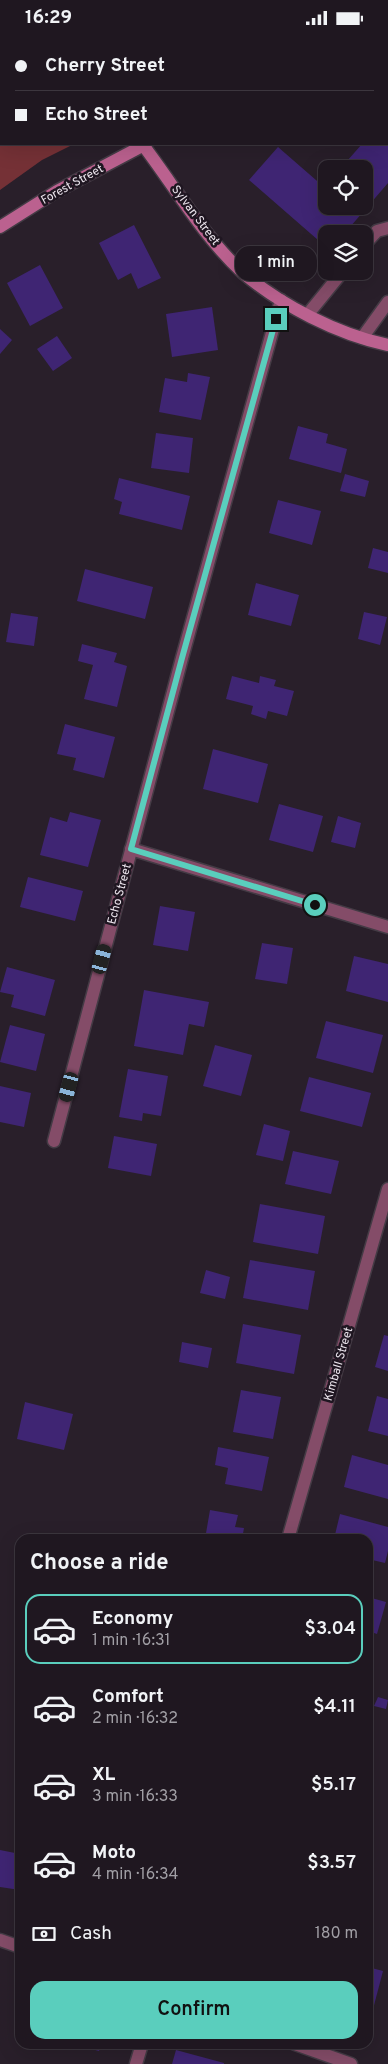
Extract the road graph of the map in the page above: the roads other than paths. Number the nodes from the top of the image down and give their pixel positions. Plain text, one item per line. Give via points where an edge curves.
1 (144, 145) edge
2 (0, 227) edge
3 (388, 228) edge
4 (373, 235) edge
5 (336, 280) edge
6 (281, 301) junction
7 (388, 302) edge
8 (308, 314) junction
9 (362, 338) junction
10 (388, 345) edge
11 (131, 849) junction
12 (388, 927) edge
13 (54, 1141) dead end
14 (388, 1189) edge
15 (289, 1534) edge
16 (0, 1940) edge
17 (15, 1945) edge
18 (140, 2049) edge
19 (309, 2049) edge
20 (136, 2064) edge
21 (351, 2064) edge

1 - 2 street, Forest Street via 57,191
1 - 6 street, Sylvan Street via 211,237 242,272
3 - 4 street
5 - 8 street
6 - 8 street, Sylvan Street
6 - 11 street, Echo Street
7 - 9 street
8 - 9 street, Sylvan Street via 344,333
9 - 10 street, Sylvan Street
11 - 12 street
11 - 13 street, Echo Street
14 - 15 street, Kimball Street
16 - 17 street
18 - 20 street
19 - 21 street

